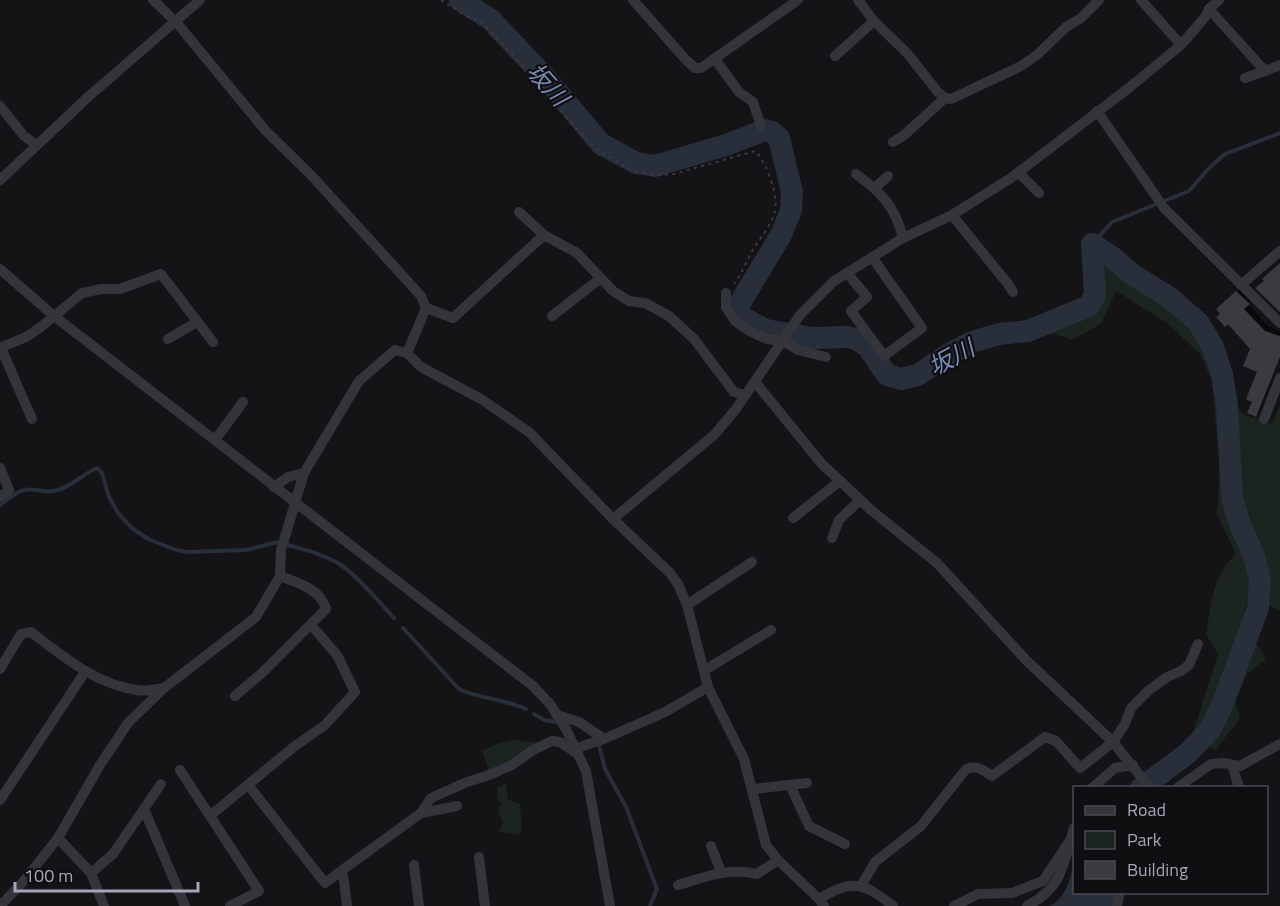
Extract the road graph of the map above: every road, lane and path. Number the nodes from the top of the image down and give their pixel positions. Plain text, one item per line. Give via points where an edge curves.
1 (153, 0) edge
2 (200, 0) edge
3 (441, 0) edge
4 (633, 0) edge
5 (798, 0) edge
6 (858, 0) edge
7 (1100, 0) edge
8 (1141, 0) edge
9 (1220, 0) edge
10 (1209, 9) junction
11 (874, 21) junction
12 (176, 22) junction
13 (1181, 45) junction
14 (834, 56) dead end
15 (715, 59) junction
16 (1280, 65) edge
17 (1265, 71) junction
18 (1245, 78) dead end
19 (945, 98) junction
20 (0, 106) edge
21 (1097, 111) junction
22 (761, 126) dead end
23 (893, 142) dead end
24 (37, 145) junction
25 (1018, 172) junction
26 (856, 174) dead end
27 (888, 177) dead end
28 (0, 180) edge
29 (875, 188) junction
30 (1039, 193) dead end
31 (519, 212) dead end
32 (952, 215) junction
33 (544, 235) junction
34 (903, 238) junction
35 (1280, 251) edge
36 (872, 257) junction
37 (0, 269) edge
38 (847, 273) junction
39 (601, 278) junction
40 (1241, 285) junction
41 (1013, 292) dead end
42 (726, 293) joint
43 (426, 308) junction
44 (54, 316) junction
45 (552, 316) dead end
46 (197, 322) junction
47 (1280, 322) edge
48 (168, 339) dead end
49 (785, 339) junction
50 (213, 342) dead end
51 (0, 348) edge
52 (407, 353) junction
53 (826, 357) dead end
54 (1280, 378) edge
55 (755, 382) junction
56 (746, 395) junction
57 (243, 402) dead end
58 (32, 419) dead end
59 (1264, 419) dead end
60 (215, 440) junction
61 (0, 468) edge
62 (304, 473) junction
63 (840, 481) junction
64 (274, 487) junction
65 (0, 497) edge
66 (860, 500) junction
67 (295, 503) junction
68 (793, 518) dead end
69 (613, 519) junction
70 (832, 538) dead end
71 (752, 562) dead end
72 (280, 576) junction
73 (687, 605) junction
74 (311, 625) junction
75 (771, 630) dead end
76 (1198, 644) dead end
77 (0, 669) edge
78 (705, 670) junction
79 (85, 672) junction
80 (708, 687) junction
81 (164, 688) junction
82 (235, 696) dead end
83 (557, 715) junction
84 (604, 739) junction
85 (1113, 742) junction
86 (1280, 744) edge
87 (578, 752) junction
88 (1232, 765) junction
89 (1135, 768) junction
90 (180, 770) dead end
91 (807, 783) dead end
92 (161, 784) dead end
93 (790, 785) junction
94 (249, 786) junction
95 (1094, 786) edge
96 (1148, 786) edge
97 (1180, 786) edge
98 (1238, 786) edge
99 (753, 789) junction
100 (443, 793) junction
101 (0, 800) edge
102 (457, 806) dead end
103 (443, 808) junction
104 (144, 809) junction
105 (421, 813) junction
106 (211, 814) junction
107 (1073, 834) edge
108 (58, 838) junction
109 (845, 844) dead end
110 (711, 846) dead end
111 (479, 857) dead end
112 (778, 860) junction
113 (414, 865) dead end
114 (341, 871) junction
115 (721, 872) junction
116 (91, 873) junction
117 (678, 885) dead end
118 (861, 886) junction
119 (822, 902) edge
120 (0, 906) edge
121 (104, 906) edge
122 (185, 906) edge
123 (230, 906) edge
124 (347, 906) edge
125 (419, 906) edge
126 (485, 906) edge
127 (610, 906) edge
128 (893, 906) edge
129 (954, 906) edge
130 (1027, 906) edge

1 - 12 street
2 - 12 street
3 - 42 path via 481,22 595,148 631,170 674,174 755,151 763,159 775,210 741,276
4 - 15 street via 695,68
5 - 15 street
6 - 11 street
7 - 19 street via 1021,66 951,99
8 - 13 street
9 - 10 street
10 - 13 street
10 - 17 street
11 - 14 street
11 - 19 street
12 - 24 street
12 - 43 street via 266,131 413,286
13 - 21 street
15 - 22 street via 739,92 753,102
16 - 17 street
17 - 18 street
19 - 23 street
20 - 24 street via 24,136
21 - 25 street
21 - 40 street via 1164,208
24 - 28 street
25 - 30 street
25 - 32 street
26 - 29 street
27 - 29 street
29 - 34 street via 898,217
31 - 33 street
32 - 34 street
32 - 41 street
33 - 39 street via 577,253
33 - 43 street via 453,318
34 - 36 street
35 - 40 street
36 - 38 street
36 - 38 street via 922,328 884,356 851,311 867,297
37 - 44 street
38 - 49 street via 816,298
39 - 45 street
39 - 56 street via 629,301 645,303 669,316 694,339 734,392
40 - 47 street
42 - 49 street via 726,307 749,332 767,339
43 - 52 street
44 - 46 street via 82,293 120,289 161,274
44 - 51 street via 26,337
44 - 60 street
46 - 48 street
46 - 50 street
49 - 53 street via 798,350
49 - 55 street
51 - 58 street
52 - 62 street via 395,351 359,381
52 - 69 street via 421,367 481,399 530,432
54 - 59 street
55 - 56 street
55 - 63 street
56 - 69 street via 714,435
57 - 60 street
60 - 64 street
61 - 65 street via 9,490
62 - 64 street via 288,477
62 - 67 street
63 - 66 street
63 - 68 street
64 - 67 street
66 - 70 street via 839,520
66 - 85 street via 937,563 1026,660
67 - 72 street via 281,550
67 - 83 street via 533,686
69 - 73 street via 670,573
71 - 73 street
72 - 74 street via 304,585 324,600 326,609
72 - 81 street via 256,616
73 - 78 street
74 - 82 street
74 - 94 street via 337,655 355,692 325,725
75 - 78 street
76 - 85 street via 1189,665 1148,691 1131,708
77 - 79 street via 21,634 31,632
78 - 80 street
79 - 81 street via 138,691
79 - 101 street
80 - 84 street via 665,712
80 - 99 street via 744,759
81 - 108 street via 128,723
83 - 84 street via 579,722
83 - 87 street
84 - 87 street
85 - 89 street
85 - 118 street via 1080,768 1056,741 1045,737 992,776 974,766 966,769 921,826 875,862
86 - 88 street via 1240,766
87 - 100 street via 552,741 512,765
87 - 127 street via 586,771
88 - 97 street via 1211,764
88 - 98 street
89 - 95 street via 1115,768
89 - 96 street
90 - 106 street
91 - 93 street
92 - 104 street
93 - 99 street
93 - 109 street via 809,826
94 - 106 street
94 - 114 street via 325,883
99 - 112 street via 760,829
100 - 103 street
100 - 105 street via 431,798
102 - 103 street
103 - 105 street
104 - 116 street via 113,854
104 - 122 street
105 - 114 street
106 - 123 street via 259,891
107 - 129 street via 1043,881 1012,893 978,894
107 - 130 street via 1059,879 1048,893
108 - 116 street
108 - 120 street
110 - 115 street
111 - 126 street
112 - 115 street via 757,874
112 - 119 street
113 - 125 street
114 - 124 street
115 - 117 street
116 - 121 street
118 - 119 street via 839,886
118 - 128 street

